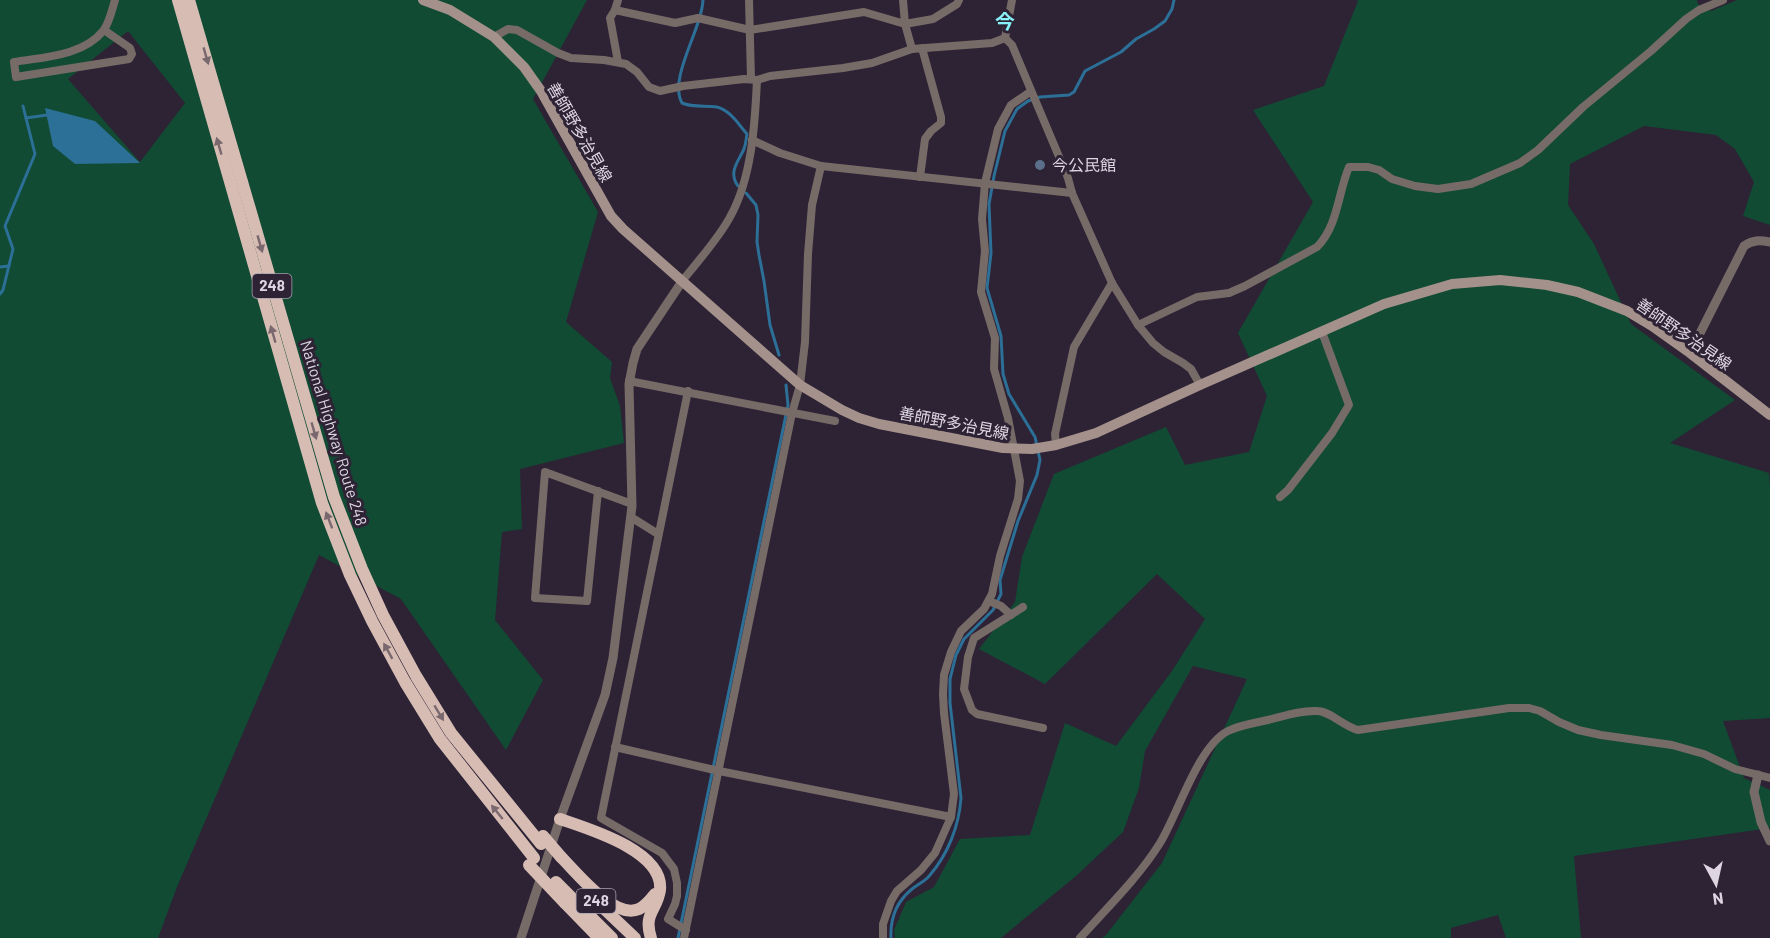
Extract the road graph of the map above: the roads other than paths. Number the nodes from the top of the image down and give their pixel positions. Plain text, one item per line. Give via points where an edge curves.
1 (115, 0) edge
2 (172, 0) edge
3 (178, 0) edge
4 (189, 0) edge
5 (423, 0) edge
6 (618, 0) edge
7 (749, 0) edge
8 (903, 0) edge
9 (959, 0) edge
10 (1012, 0) edge
11 (1723, 0) edge
12 (615, 10) junction
13 (905, 24) junction
14 (104, 30) junction
15 (750, 30) junction
16 (494, 37) junction
17 (1005, 38) junction
18 (922, 48) junction
19 (912, 49) junction
20 (618, 62) junction
21 (196, 66) junction
22 (754, 80) junction
23 (1030, 92) junction
24 (752, 140) junction
25 (821, 166) junction
26 (920, 177) junction
27 (986, 183) junction
28 (1072, 193) junction
29 (1770, 242) edge
30 (683, 280) junction
31 (1112, 283) junction
32 (1138, 325) junction
33 (1322, 332) junction
34 (1690, 353) junction
35 (629, 381) junction
36 (800, 385) junction
37 (1200, 385) junction
38 (688, 391) junction
39 (792, 413) junction
40 (1770, 415) edge
41 (835, 421) dead end
42 (1056, 445) junction
43 (1013, 449) junction
44 (598, 491) junction
45 (1280, 497) dead end
46 (632, 504) junction
47 (631, 519) junction
48 (658, 534) junction
49 (990, 601) junction
50 (1023, 608) dead end
51 (1011, 615) junction
52 (963, 628) junction
53 (974, 638) junction
54 (1043, 728) dead end
55 (615, 747) junction
56 (719, 771) junction
57 (1758, 775) junction
58 (1770, 778) edge
59 (951, 817) junction
60 (560, 819) junction
61 (1770, 841) edge
62 (559, 860) junction
63 (532, 862) junction
64 (660, 888) junction
65 (685, 934) edge
66 (521, 938) edge
67 (600, 938) edge
68 (612, 938) edge
69 (635, 938) edge
70 (651, 938) edge
71 (883, 938) edge
72 (1080, 938) edge

1 - 14 street
2 - 21 highway
3 - 21 highway, National Highway Route 248 / 248
4 -> 62 highway, National Highway Route 248 / 248 via 334,497 362,569 416,675 458,742
5 - 16 main road, 善師野多治見線 via 450,10
6 - 12 street
7 - 15 street
8 - 13 street
9 - 13 street via 933,19
10 - 17 street
11 - 32 street via 1686,19 1520,163 1471,184 1438,189 1415,186 1368,167 1349,167 1335,214 1317,247 1245,286 1228,293 1197,297
12 - 15 street via 675,23 698,18
12 - 20 street via 610,18
13 - 15 street via 864,12
13 - 19 street
14 - 14 street via 130,48 129,59 16,77 14,62 78,49
15 - 22 street
16 - 20 street via 508,28 571,58
16 - 30 main road, 善師野多治見線 via 541,91 611,216
17 - 18 street via 992,43
17 - 23 street
18 - 19 street
18 - 26 street via 941,123 925,139
19 - 22 street via 872,63
20 - 22 street via 660,91
63 -> 21 highway, National Highway Route 248 / 248 via 524,846 440,740 350,575 322,503
22 - 24 street via 756,116
23 - 27 street via 1011,105 998,129
23 - 28 street
24 - 25 street
24 - 30 street via 738,201
25 - 26 street
25 - 36 street via 812,205
26 - 27 street
27 - 28 street
27 - 43 street via 981,292 994,338 994,369
28 - 31 street
29 - 34 street via 1758,240 1744,246
30 - 35 street via 637,349
30 - 36 main road, 善師野多治見線
31 - 32 street
31 - 42 street via 1074,347
32 - 37 street via 1153,343 1191,369
33 - 34 main road, 善師野多治見線 via 1384,304 1430,289 1500,280 1578,292 1627,311
33 - 37 main road, 善師野多治見線
33 - 45 street via 1349,405 1332,434
34 - 40 main road, 善師野多治見線
35 - 38 street
35 - 46 street
36 - 39 street
36 - 43 main road, 善師野多治見線 via 842,410 879,424
37 - 42 main road, 善師野多治見線 via 1096,433
38 - 39 street
38 - 48 street
39 - 41 street
39 - 56 street
42 - 43 main road, 善師野多治見線
43 - 49 street via 1020,481 1018,499
44 - 44 street via 546,472 535,598 587,601
44 - 46 street
46 - 47 street
47 - 48 street
47 - 60 street via 605,695
48 - 55 street
49 - 51 street
49 - 52 street
50 - 51 street
51 - 53 street
52 - 53 street
52 - 59 street via 944,675 954,794
53 - 54 street via 964,689 972,710
55 - 56 street
55 - 65 street via 600,818 662,853 674,869 677,896 668,919
56 - 59 street
56 - 65 street
57 - 58 street
57 - 61 street via 1754,792
57 - 72 street via 1672,745 1578,730 1529,708 1358,730 1321,711 1304,711 1228,731 1213,742 1160,844
59 - 71 street via 935,853 891,901 882,924
60 - 64 highway via 596,831 633,850 650,863
60 - 66 street
62 - 64 highway via 608,904 626,911 645,905
62 - 69 highway, National Highway Route 248 / 248
63 - 67 highway, bridge
63 - 68 highway, 248
64 - 70 highway via 648,919

